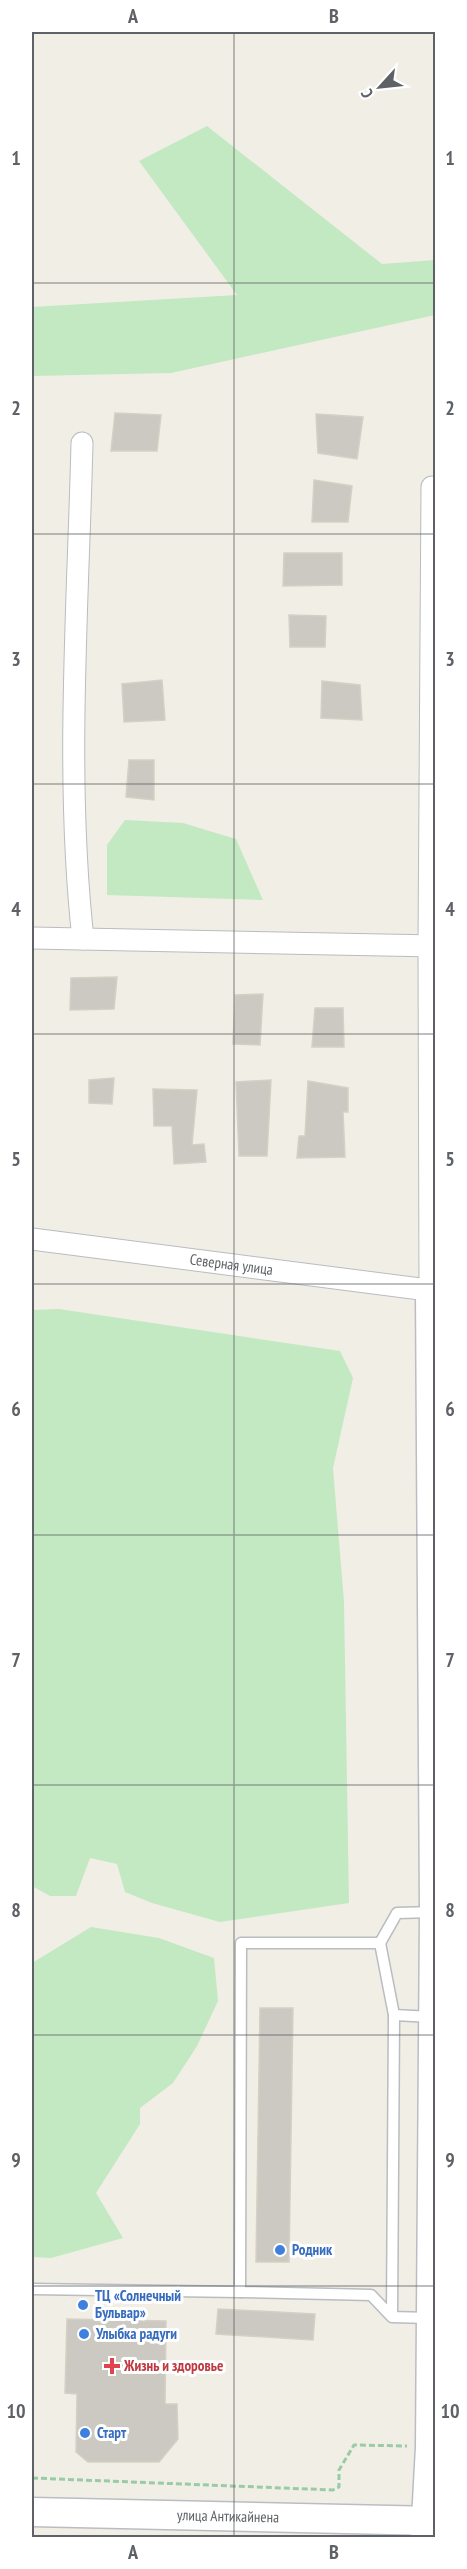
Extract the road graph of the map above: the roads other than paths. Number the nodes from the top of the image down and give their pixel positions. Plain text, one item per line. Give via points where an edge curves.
1 (82, 443) dead end
2 (432, 487) dead end
3 (32, 938) edge
4 (83, 939) junction
5 (432, 946) edge
6 (32, 1239) edge
7 (433, 1291) edge
8 (434, 1601) edge
9 (434, 1912) edge
10 (380, 1943) junction
11 (394, 2015) junction
12 (432, 2017) junction
13 (433, 2194) edge
14 (32, 2289) edge
15 (240, 2292) junction
16 (392, 2317) junction
17 (431, 2318) junction
18 (32, 2512) edge
19 (428, 2526) edge

1 - 4 street via 75,746 77,886
2 - 5 street
3 - 4 street
4 - 5 street
5 - 7 street
6 - 7 street, Северная улица
7 - 8 street
8 - 9 street
9 - 10 lane via 397,1913
9 - 12 street
10 - 11 lane
10 - 15 lane via 241,1943
11 - 12 lane
11 - 16 lane
12 - 13 street
13 - 17 street
14 - 15 lane
15 - 16 lane via 371,2295
16 - 17 lane
17 - 19 street
18 - 19 street, улица Антикайнена

